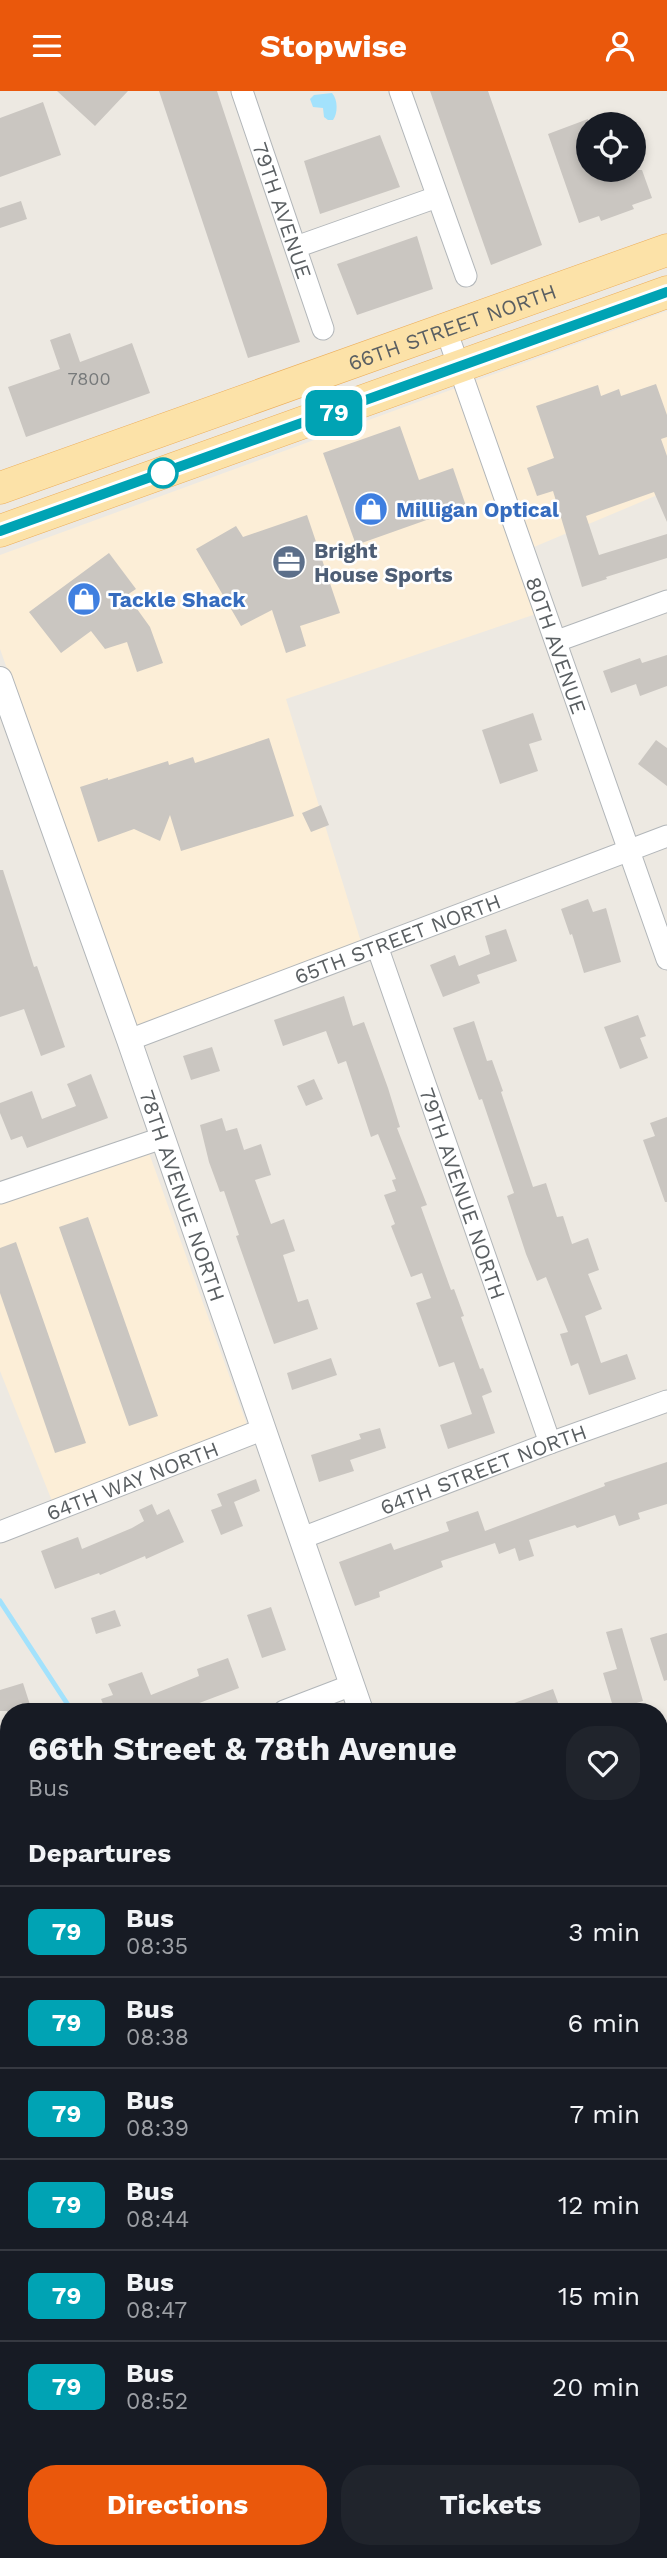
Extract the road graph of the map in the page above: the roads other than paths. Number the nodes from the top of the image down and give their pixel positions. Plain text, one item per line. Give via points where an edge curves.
1 (242, 91) edge
2 (400, 91) edge
3 (437, 197) junction
4 (296, 247) junction
5 (667, 250) edge
6 (466, 276) dead end
7 (667, 292) edge
8 (323, 329) dead end
9 (446, 330) junction
10 (459, 368) junction
11 (0, 488) edge
12 (0, 531) edge
13 (667, 601) edge
14 (557, 641) junction
15 (0, 680) edge
16 (667, 836) edge
17 (629, 850) junction
18 (377, 946) junction
19 (667, 959) edge
20 (129, 1040) junction
21 (162, 1138) junction
22 (0, 1193) edge
23 (667, 1401) edge
24 (264, 1429) junction
25 (550, 1443) junction
26 (0, 1532) edge
27 (302, 1538) junction
28 (352, 1685) junction
29 (305, 1703) edge
30 (358, 1703) edge

1 - 4 street, 79TH AVENUE
2 - 3 street
3 - 4 street
3 - 6 street
4 - 8 street, 79TH AVENUE
5 - 9 main road, 66TH STREET NORTH
7 - 10 main road, 66TH STREET NORTH
9 - 10 street, 80TH AVENUE
9 - 11 main road, 66TH STREET NORTH
10 - 12 main road, 66TH STREET NORTH
10 - 14 street, 80TH AVENUE
13 - 14 street
14 - 17 street, 80TH AVENUE
15 - 20 street, 78TH AVENUE NORTH
16 - 17 street, 65TH STREET NORTH
17 - 18 street, 65TH STREET NORTH
17 - 19 street, 80TH AVENUE
18 - 20 street, 65TH STREET NORTH
18 - 25 street, 79TH AVENUE NORTH
20 - 21 street, 78TH AVENUE NORTH
21 - 22 street
21 - 24 street, 78TH AVENUE NORTH
23 - 25 street, 64TH STREET NORTH
24 - 26 street, 64TH WAY NORTH
24 - 27 street, 78TH AVENUE NORTH
25 - 27 street, 64TH STREET NORTH
27 - 28 street, 78TH AVENUE NORTH
28 - 29 street
28 - 30 street, 78TH AVENUE NORTH

